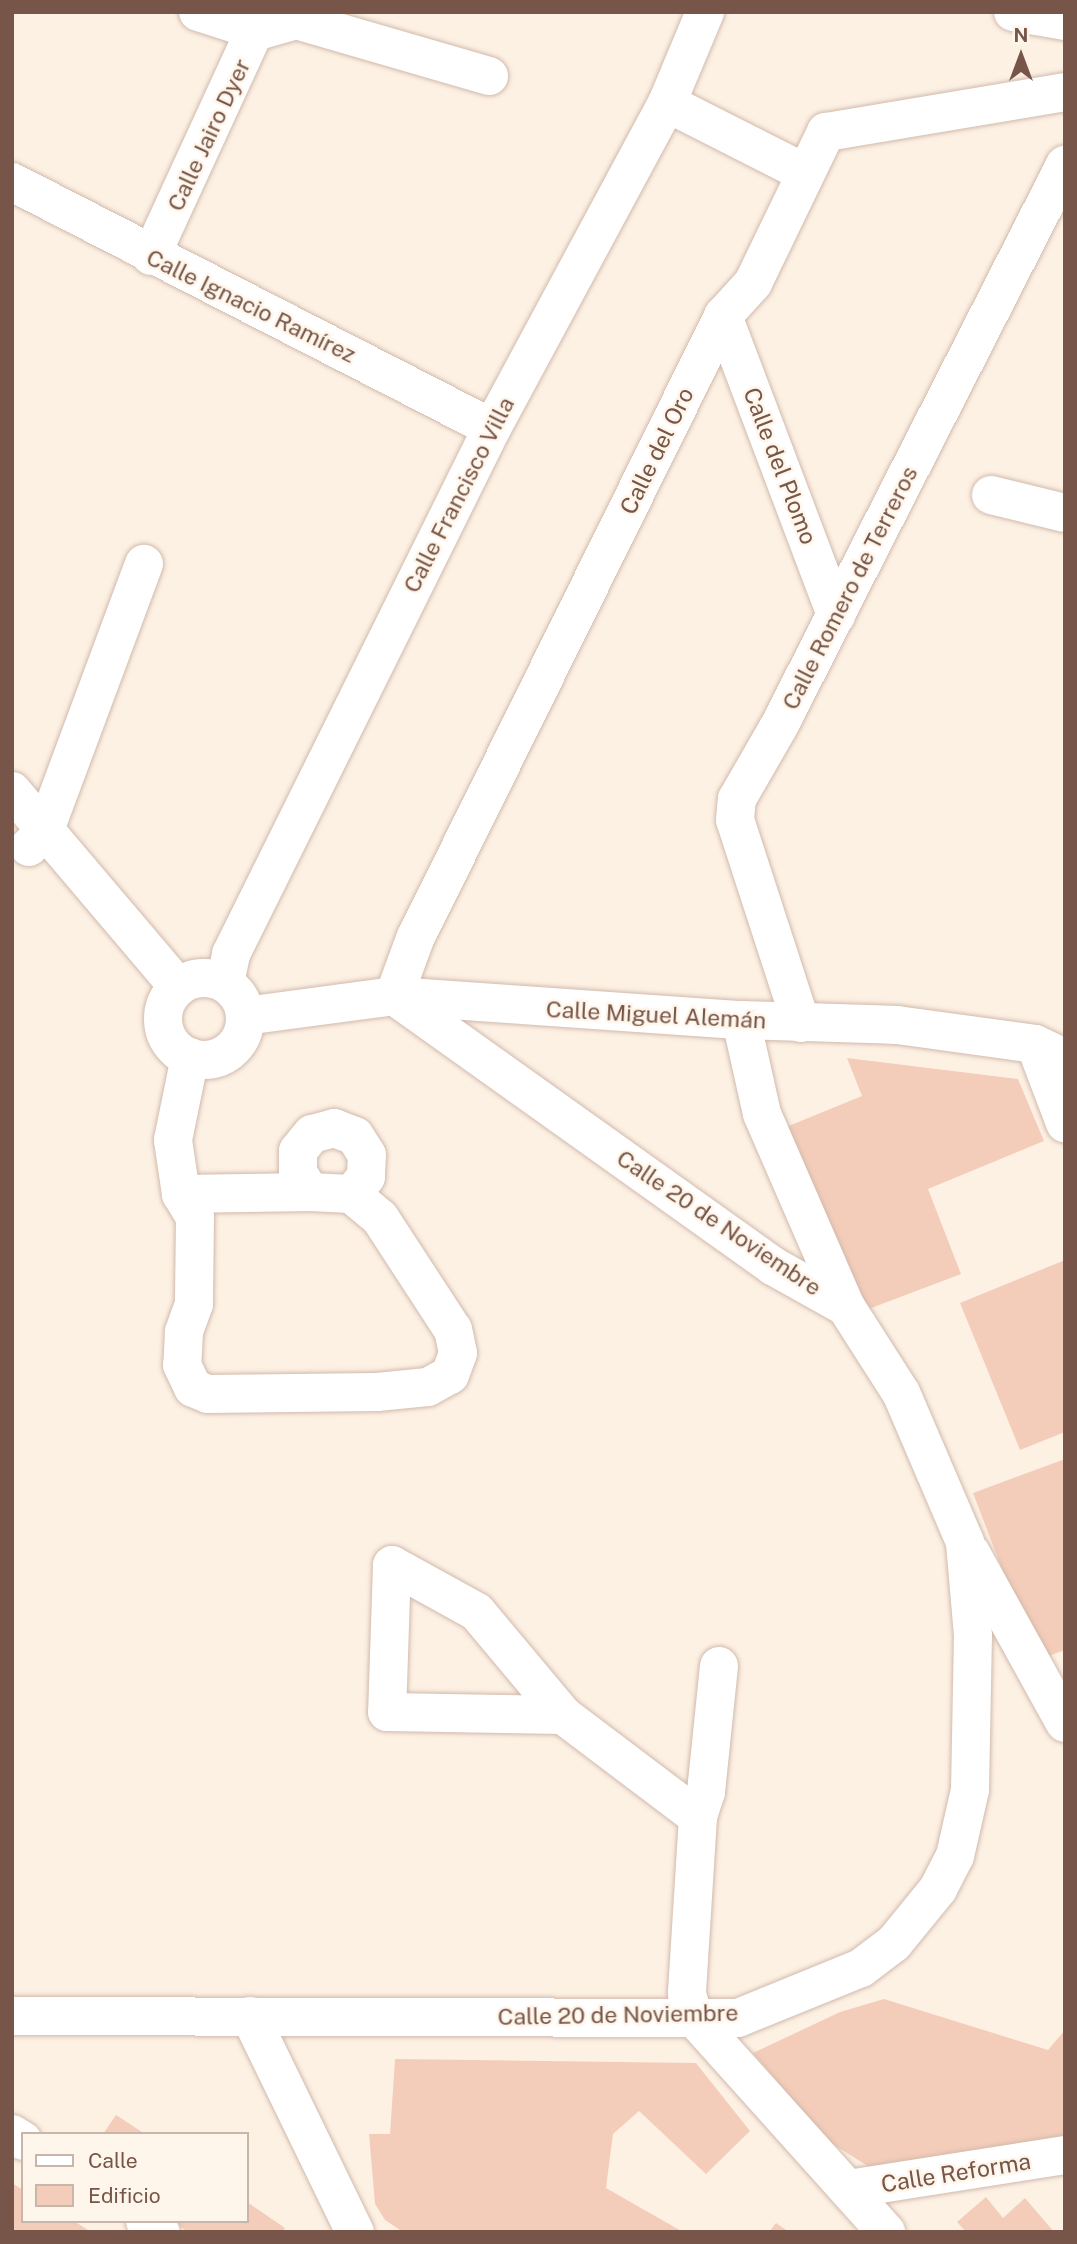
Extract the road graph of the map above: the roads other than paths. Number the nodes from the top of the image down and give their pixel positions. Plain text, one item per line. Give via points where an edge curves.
1 (198, 12) edge
2 (705, 12) edge
3 (1013, 12) edge
4 (1065, 20) edge
5 (261, 22) edge
6 (489, 76) dead end
7 (1065, 92) edge
8 (667, 103) junction
9 (1065, 165) edge
10 (803, 172) junction
11 (12, 182) edge
12 (151, 256) junction
13 (723, 316) junction
14 (492, 428) junction
15 (991, 495) dead end
16 (1065, 513) edge
17 (144, 564) dead end
18 (836, 615) junction
19 (12, 791) edge
20 (27, 840) edge
21 (225, 983) junction
22 (394, 996) junction
23 (171, 997) junction
24 (245, 1016) junction
25 (741, 1020) junction
26 (801, 1023) junction
27 (1050, 1051) edge
28 (190, 1057) junction
29 (1065, 1123) edge
30 (310, 1192) junction
31 (181, 1194) junction
32 (351, 1194) junction
33 (846, 1307) junction
34 (965, 1542) junction
35 (719, 1666) dead end
36 (563, 1715) junction
37 (1065, 1723) edge
38 (698, 1816) junction
39 (12, 2016) edge
40 (250, 2016) junction
41 (694, 2018) junction
42 (1065, 2155) edge
43 (848, 2189) junction
44 (355, 2232) edge
45 (886, 2232) edge

1 - 5 street
2 - 8 street, Calle Francisco Villa
3 - 4 street
5 - 6 street via 296,20
5 - 12 street, Calle Jairo Dyer
7 - 10 street, Calle del Oro via 826,132
8 - 10 street
8 - 14 street, Calle Francisco Villa
9 - 18 street, Calle Romero de Terreros
10 - 13 street, Calle del Oro via 753,283
11 - 12 street, Calle Ignacio Ramírez
12 - 14 street, Calle Ignacio Ramírez
13 - 18 street, Calle del Plomo
13 - 22 street, Calle del Oro via 415,939
14 - 21 street, Calle Francisco Villa via 231,954
15 - 16 street
17 - 20 street
18 - 26 street, Calle Romero de Terreros via 737,799 736,820
19 - 20 street
20 - 23 street
21 - 23 street via 198,978
21 - 24 street via 242,1003
22 - 24 street, Calle Miguel Alemán
22 - 25 street, Calle Miguel Alemán
22 - 33 street, Calle 20 de Noviembre via 773,1266
23 - 28 street via 163,1028 169,1040
24 - 28 street via 244,1030 229,1052 216,1058
25 - 26 street, Calle Miguel Alemán
25 - 33 street via 762,1114
26 - 27 street, Calle Miguel Alemán via 897,1025
27 - 29 street
28 - 31 street via 173,1140
30 - 31 street
30 - 32 street
30 - 32 street via 298,1173 298,1151 312,1134 334,1128 355,1136 367,1155 366,1177
31 - 32 street via 195,1217 194,1304 184,1332 182,1365 193,1388 231,1394 428,1387 450,1375 458,1353 453,1331 380,1218
33 - 34 street, Calle 20 de Noviembre via 901,1393
34 - 37 street
34 - 41 street, Calle 20 de Noviembre via 973,1636 970,1790 955,1856 938,1889 894,1943 861,1968 738,2018
35 - 38 street via 706,1792
36 - 36 street via 387,1712 392,1565 477,1612
36 - 38 street
38 - 41 street via 687,1994
39 - 40 street, Calle 20 de Noviembre
40 - 41 street, Calle 20 de Noviembre
40 - 44 street
41 - 43 street
42 - 43 street, Calle Reforma
43 - 45 street

